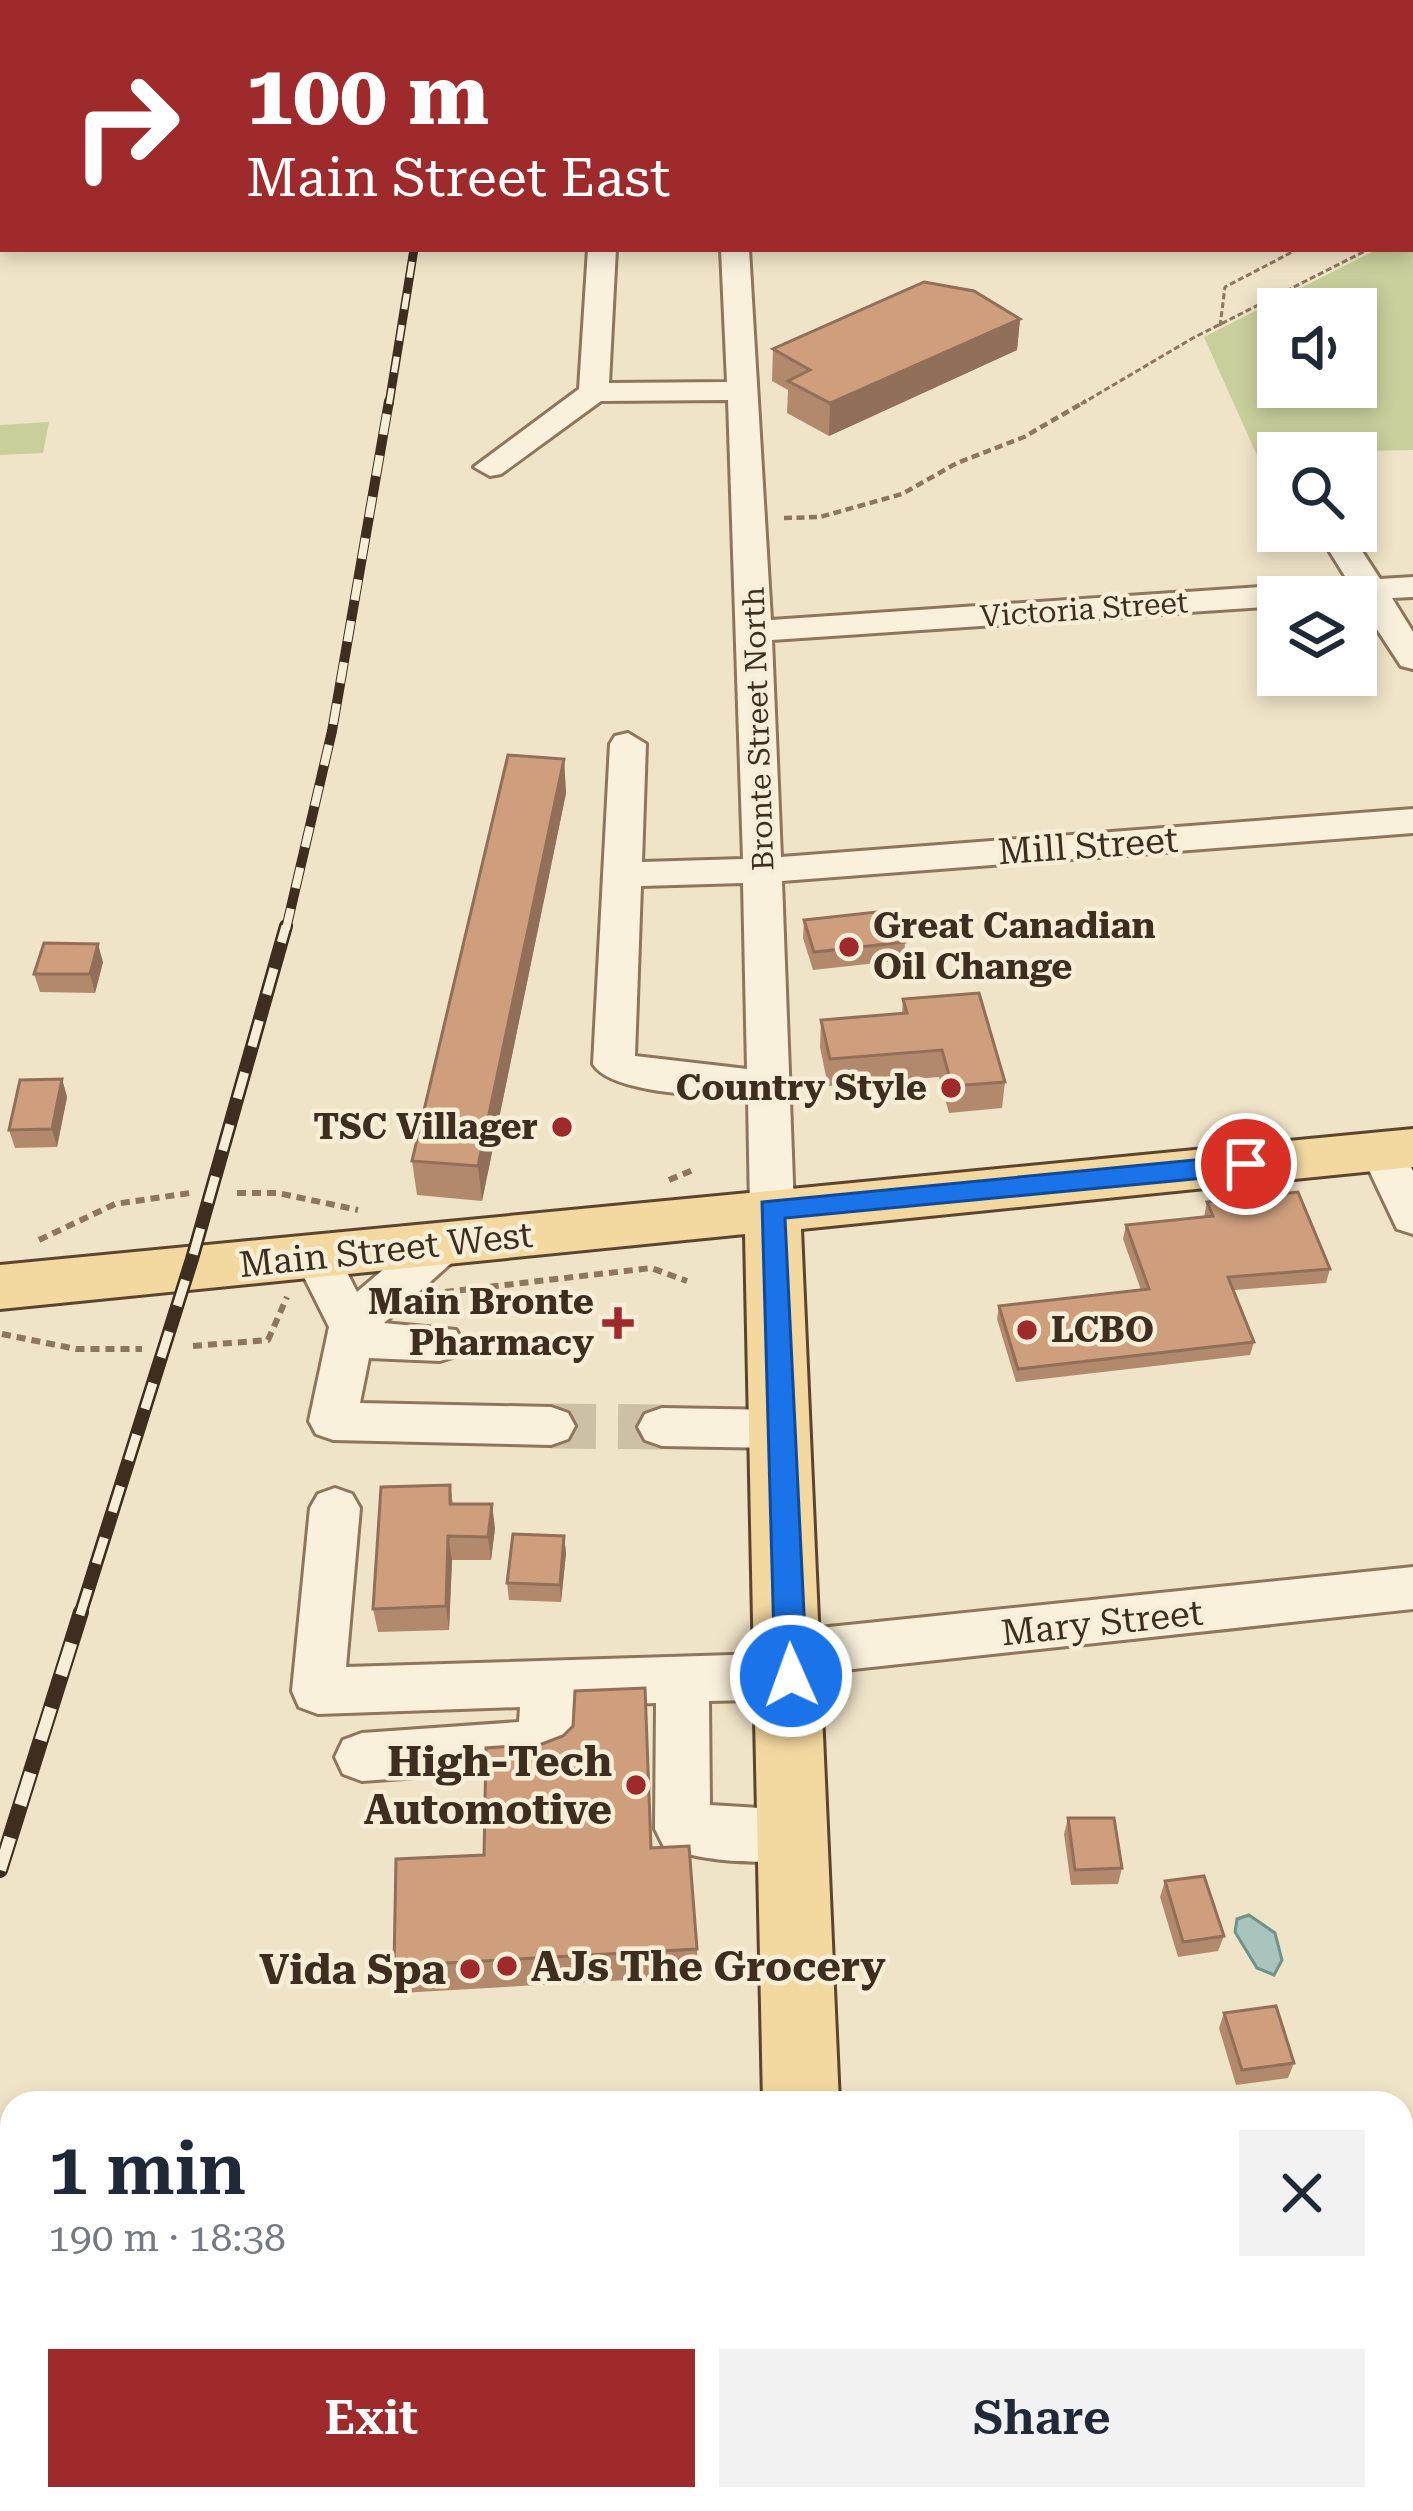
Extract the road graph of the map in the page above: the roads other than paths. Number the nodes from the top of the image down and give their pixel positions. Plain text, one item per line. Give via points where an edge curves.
1 (602, 252) edge
2 (735, 252) edge
3 (744, 391) junction
4 (594, 392) junction
5 (490, 467) dead end
6 (1413, 587) edge
7 (1377, 590) edge
8 (1257, 598) edge
9 (1377, 600) edge
10 (755, 631) junction
11 (1413, 659) edge
12 (628, 744) dead end
13 (1413, 821) edge
14 (764, 871) junction
15 (622, 875) junction
16 (768, 1086) junction
17 (1397, 1149) edge
18 (772, 1209) junction
19 (1413, 1218) edge
20 (332, 1298) junction
21 (1, 1310) edge
22 (440, 1343) dead end
23 (551, 1426) tunnel mouth
24 (662, 1426) tunnel mouth
25 (782, 1429) junction
26 (334, 1508) dead end
27 (1413, 1588) edge
28 (790, 1665) junction
29 (682, 1679) junction
30 (547, 1683) junction
31 (362, 1756) dead end
32 (796, 1835) junction
33 (802, 2091) edge

1 - 4 street
2 - 3 street, Bronte Street North
3 - 4 street
3 - 10 street, Bronte Street North
4 - 5 street
6 - 7 street, Victoria Street
8 - 10 street, Victoria Street
9 - 11 street
10 - 14 street, Bronte Street North
12 - 15 street
13 - 14 street, Mill Street
14 - 15 street, Mill Street
14 - 16 street, Bronte Street North
15 - 16 street via 614,1064
16 - 18 street, Bronte Street North
17 - 18 main road, Main Street West
17 - 19 street
18 - 20 main road, Main Street West via 442,1245
18 - 25 main road
20 - 21 main road, Main Street West
20 - 22 street
20 - 23 street via 333,1421
24 - 25 street
25 - 28 main road
26 - 30 street, Mary Street via 318,1691
27 - 28 street, Mary Street
28 - 29 street, Mary Street
28 - 32 main road
29 - 30 street, Mary Street
29 - 32 street via 683,1828
30 - 31 street via 545,1744
32 - 33 main road

